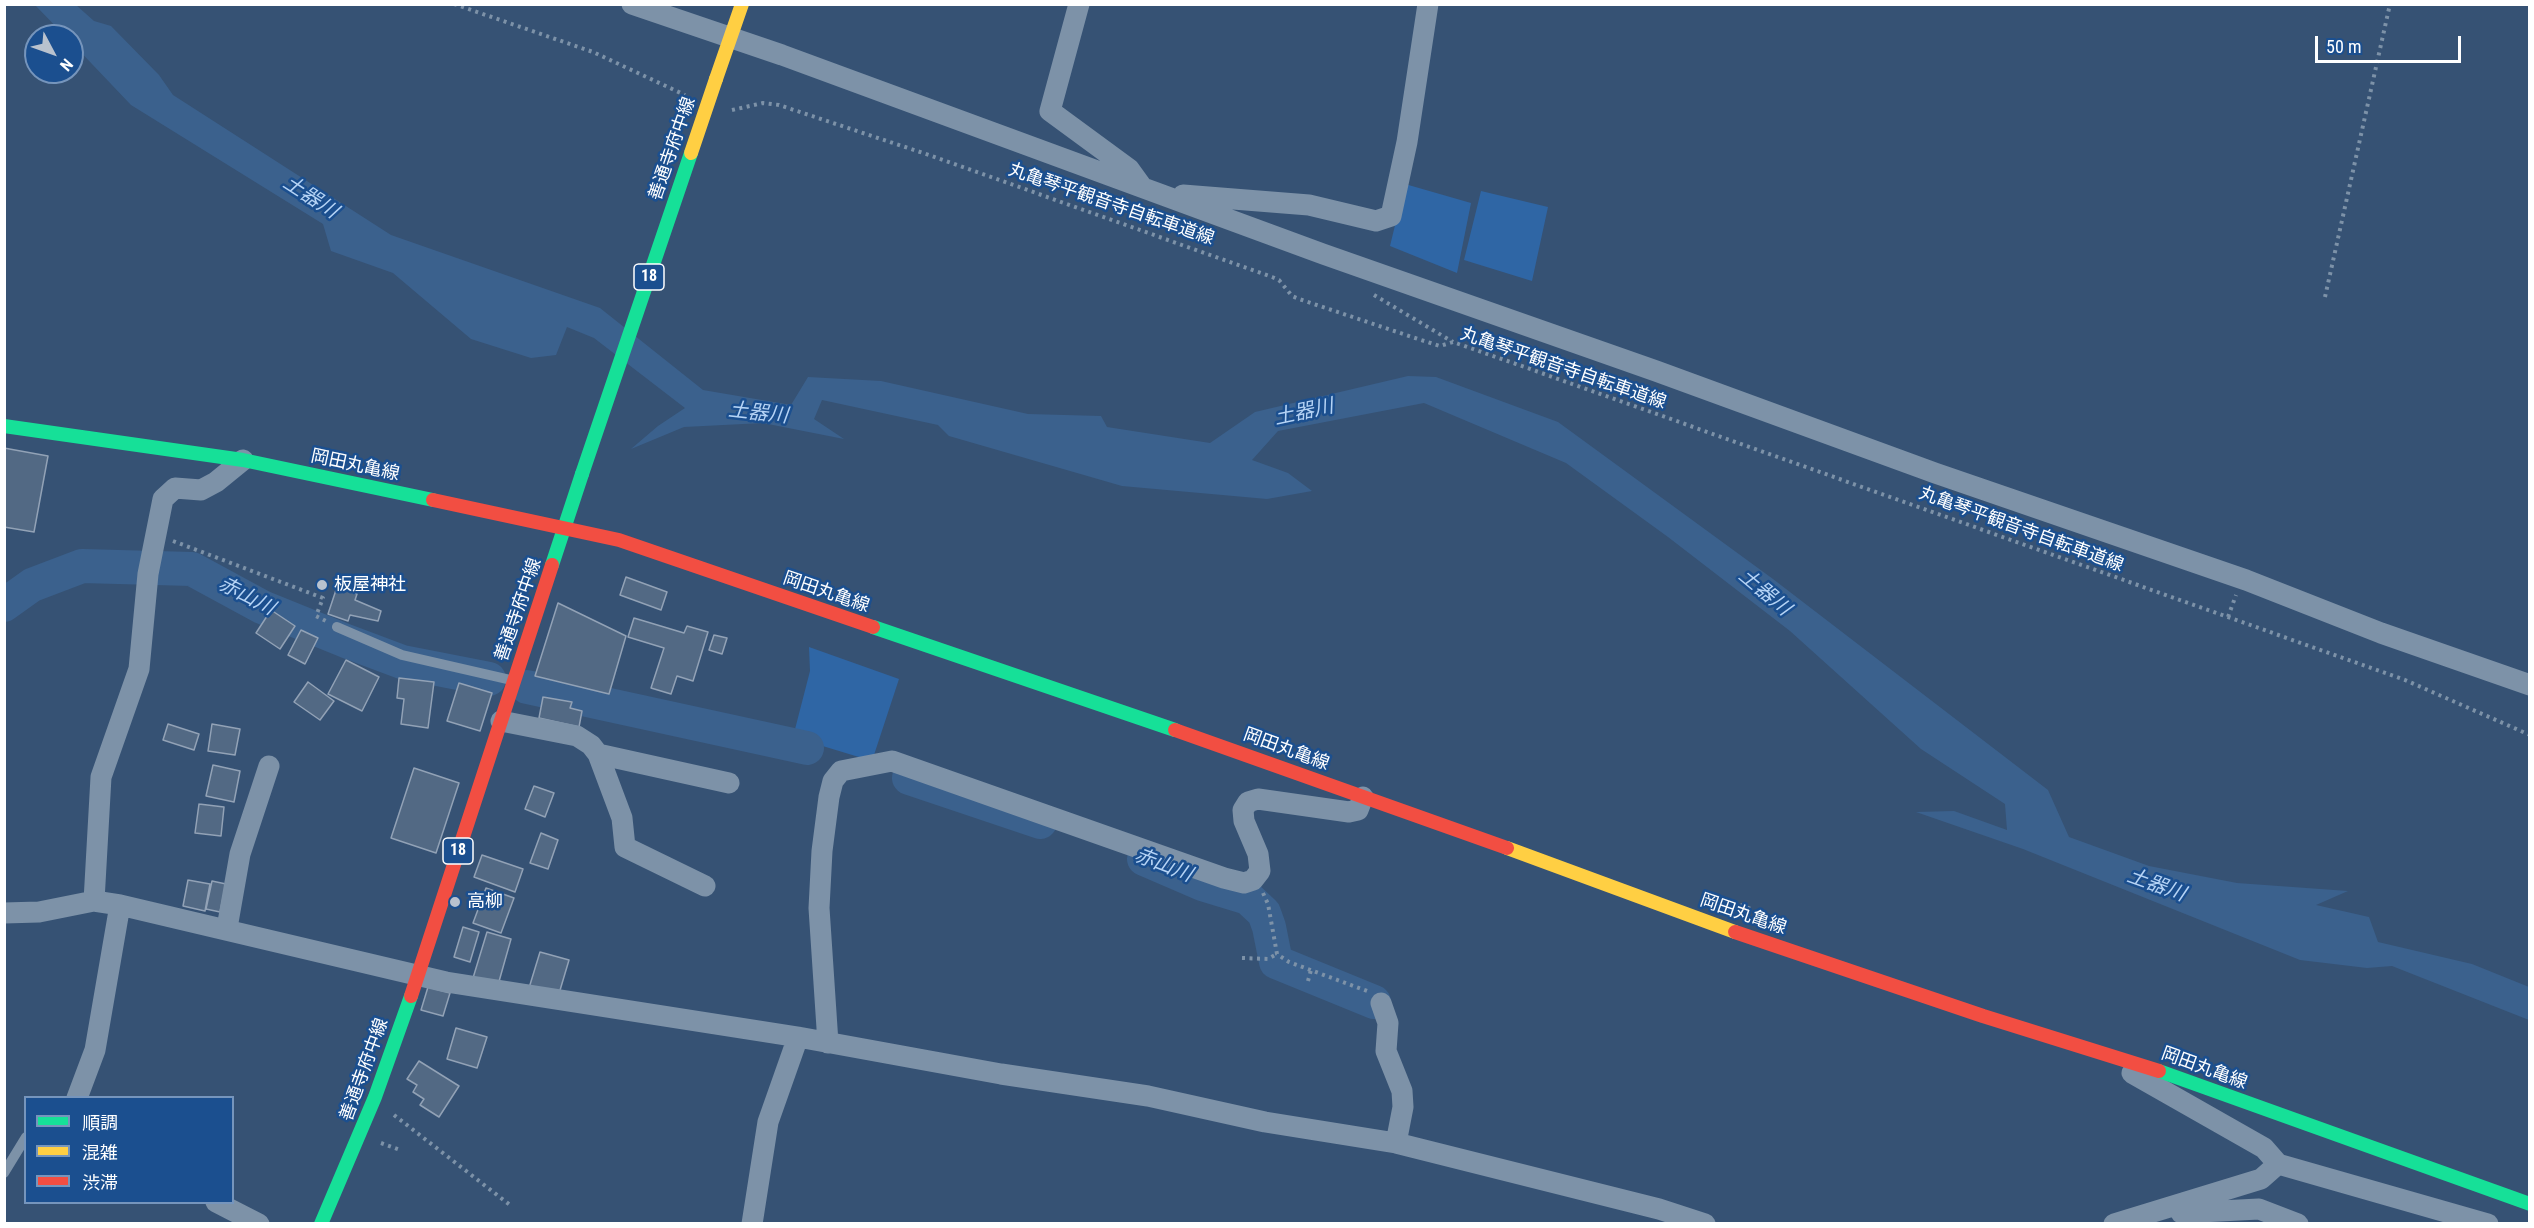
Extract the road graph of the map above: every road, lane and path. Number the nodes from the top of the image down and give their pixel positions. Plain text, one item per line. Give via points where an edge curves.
1 (454, 4) edge
2 (632, 4) edge
3 (742, 4) edge
4 (1079, 4) edge
5 (1428, 4) edge
6 (2390, 4) edge
7 (731, 39) junction
8 (687, 96) dead end
9 (730, 110) dead end
10 (1150, 191) junction
11 (1365, 289) dead end
12 (2325, 297) dead end
13 (1453, 342) junction
14 (4, 426) edge
15 (243, 460) junction
16 (565, 530) junction
17 (154, 534) junction
18 (337, 627) joint
19 (514, 681) junction
20 (2529, 685) edge
21 (501, 721) junction
22 (2529, 735) edge
23 (598, 754) junction
24 (269, 766) dead end
25 (729, 783) dead end
26 (1363, 797) junction
27 (1253, 880) junction
28 (705, 886) dead end
29 (94, 901) junction
30 (120, 905) junction
31 (4, 913) edge
32 (227, 928) junction
33 (1277, 954) junction
34 (1242, 958) dead end
35 (1311, 970) junction
36 (419, 975) junction
37 (1308, 981) dead end
38 (1381, 1003) joint
39 (798, 1037) junction
40 (828, 1043) junction
41 (2094, 1051) junction
42 (78, 1096) edge
43 (375, 1097) junction
44 (24, 1140) edge
45 (1396, 1143) junction
46 (2278, 1164) junction
47 (4, 1173) edge
48 (218, 1204) edge
49 (2529, 1204) edge
50 (510, 1205) dead end
51 (2150, 1214) junction
52 (259, 1224) edge
53 (321, 1224) edge
54 (752, 1224) edge
55 (1705, 1224) edge
56 (2114, 1224) edge
57 (2298, 1224) edge
58 (2488, 1224) edge

1 - 8 path via 593,52
2 - 7 street
3 - 7 main road, 善通寺府中線 / 18
4 - 10 street via 1050,111 1129,169
5 - 10 street via 1407,142 1390,216 1376,221 1309,205
6 - 12 path
7 - 10 street
7 - 16 main road, 善通寺府中線 / 18, bridge
9 - 13 path, 丸亀琴平観音寺自転車道線 via 763,103 779,105 1279,280 1299,299 1440,346
10 - 20 street via 1935,473 2246,580
11 - 13 path
13 - 22 path, 丸亀琴平観音寺自転車道線 via 2404,680
14 - 15 main road, 岡田丸亀線
15 - 16 main road, 岡田丸亀線
15 - 17 street via 201,490 175,488 167,493
16 - 19 main road, 善通寺府中線 / 18
16 - 26 main road, 岡田丸亀線 via 619,540
17 - 18 path via 323,598 316,615
17 - 29 street via 139,669 101,777
18 - 19 lane via 402,656
19 - 21 main road, 善通寺府中線 / 18
21 - 23 street via 578,736
21 - 36 main road, 善通寺府中線 / 18
23 - 25 street
23 - 28 street via 622,818 625,847
24 - 32 street via 240,854
26 - 27 street via 1358,810 1349,812 1258,799 1248,802 1243,810 1244,821 1258,854 1260,871
26 - 41 main road, 岡田丸亀線 via 1728,929
27 - 33 path via 1268,904
27 - 40 street via 1244,883 1224,878 892,761 841,771 833,780 829,797 819,908
29 - 30 street
29 - 31 street via 39,912
30 - 32 street
30 - 42 street via 95,1050
32 - 36 street
33 - 34 path via 1268,960
33 - 35 path
35 - 37 path
35 - 38 path via 1369,992
36 - 39 street
36 - 43 main road, 善通寺府中線 / 18
38 - 45 street via 1388,1023 1386,1051 1402,1091
39 - 40 street
39 - 54 street via 768,1122
40 - 45 street via 1148,1096 1265,1122
41 - 46 street via 2255,1143
41 - 49 main road, 岡田丸亀線
43 - 50 path via 433,1148
43 - 53 main road, 善通寺府中線 / 18
44 - 47 lane
45 - 55 street
46 - 51 street via 2261,1179
46 - 58 street
48 - 52 street
51 - 56 street
51 - 57 street via 2259,1209

